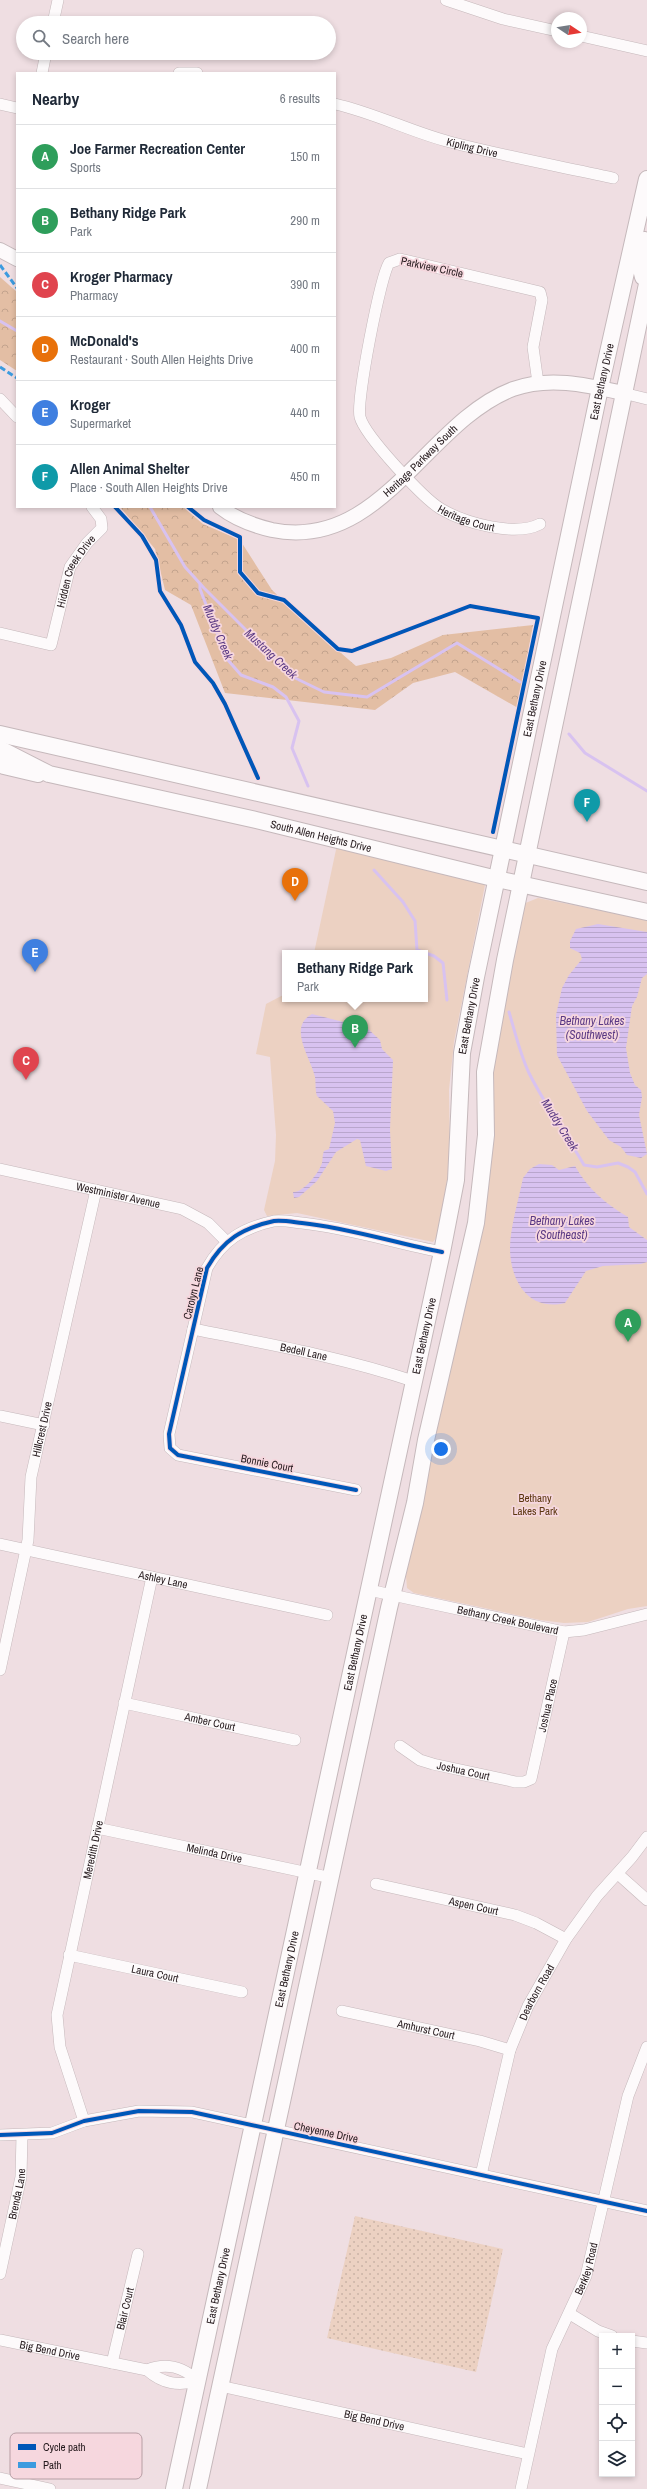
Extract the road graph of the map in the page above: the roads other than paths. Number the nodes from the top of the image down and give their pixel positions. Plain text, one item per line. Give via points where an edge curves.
1 (58, 0) edge
2 (446, 0) edge
3 (55, 16) edge
4 (551, 30) edge
5 (587, 37) edge
6 (647, 50) edge
7 (45, 60) edge
8 (42, 72) edge
9 (0, 104) edge
10 (336, 104) edge
11 (16, 108) edge
12 (613, 178) dead end
13 (647, 180) edge
14 (647, 185) edge
15 (647, 223) edge
16 (0, 250) edge
17 (16, 258) edge
18 (647, 279) edge
19 (647, 284) edge
20 (538, 383) junction
21 (600, 388) junction
22 (623, 393) junction
23 (0, 399) edge
24 (647, 399) edge
25 (16, 416) edge
26 (405, 476) junction
27 (93, 508) edge
28 (222, 508) edge
29 (540, 524) dead end
30 (0, 633) edge
31 (0, 734) edge
32 (87, 753) junction
33 (1, 754) edge
34 (262, 794) junction
35 (256, 820) junction
36 (502, 850) junction
37 (528, 855) junction
38 (497, 879) junction
39 (647, 882) edge
40 (521, 884) junction
41 (647, 912) edge
42 (0, 1169) edge
43 (96, 1190) junction
44 (226, 1241) junction
45 (442, 1252) junction
46 (193, 1329) junction
47 (413, 1381) junction
48 (439, 1389) junction
49 (0, 1416) edge
50 (44, 1425) junction
51 (174, 1453) joint
52 (356, 1490) dead end
53 (0, 1544) edge
54 (26, 1549) junction
55 (152, 1577) junction
56 (369, 1590) junction
57 (392, 1596) junction
58 (647, 1614) edge
59 (327, 1615) dead end
60 (564, 1632) junction
61 (0, 1670) edge
62 (124, 1702) junction
63 (295, 1740) dead end
64 (400, 1746) dead end
65 (531, 1779) joint
66 (97, 1828) junction
67 (647, 1837) edge
68 (308, 1872) junction
69 (618, 1874) junction
70 (332, 1878) junction
71 (376, 1884) dead end
72 (647, 1900) edge
73 (566, 1939) junction
74 (69, 1955) junction
75 (242, 1992) dead end
76 (342, 2011) dead end
77 (647, 2047) edge
78 (510, 2050) junction
79 (84, 2121) junction
80 (252, 2126) junction
81 (277, 2131) junction
82 (0, 2135) edge
83 (22, 2135) junction
84 (481, 2175) junction
85 (603, 2202) junction
86 (647, 2211) edge
87 (138, 2254) dead end
88 (0, 2274) edge
89 (570, 2314) junction
90 (604, 2333) edge
91 (0, 2340) edge
92 (635, 2342) edge
93 (647, 2344) edge
94 (112, 2363) junction
95 (147, 2370) junction
96 (198, 2381) junction
97 (220, 2386) junction
98 (528, 2454) junction
99 (0, 2478) edge
100 (50, 2489) edge
101 (174, 2489) edge
102 (198, 2489) edge
103 (521, 2489) edge

1 - 3 street
2 - 4 street via 502,19
5 - 6 street
7 - 8 street
9 - 11 street
10 - 12 street, Kipling Drive via 365,111 399,127 450,142
13 - 14 main road
13 - 21 main road, East Bethany Drive
15 - 18 main road via 640,265 641,274
16 - 17 street
19 - 22 main road
20 - 21 street, Heritage Parkway South via 578,383
20 - 26 street, Heritage Parkway South via 514,389 483,404
20 - 26 street, Parkview Circle via 533,347 542,300 540,292 400,259 393,261 387,268 358,401 360,415 370,437
21 - 22 street, Heritage Parkway South
21 - 36 main road, East Bethany Drive
22 - 24 street
22 - 37 main road
23 - 25 street
26 - 28 street, Heritage Parkway South via 372,506 334,525 313,531 281,532 264,528 235,517
26 - 29 street, Heritage Court via 440,509 466,521 501,528 530,529
27 - 30 street, Hidden Creek Drive via 101,519 102,528 87,543 70,567 51,645
31 - 32 main road
32 - 33 main road via 68,754 17,745
32 - 34 main road
33 - 35 main road, South Allen Heights Drive via 49,774
34 - 35 main road
34 - 36 main road
35 - 38 main road, South Allen Heights Drive
36 - 37 main road
36 - 38 main road, East Bethany Drive
37 - 39 main road
37 - 40 main road
38 - 40 main road, South Allen Heights Drive
38 - 45 main road, East Bethany Drive via 462,1053 456,1180
40 - 41 main road, South Allen Heights Drive
40 - 48 main road via 485,1072 486,1135 476,1223
42 - 43 street, Westminister Avenue
43 - 44 street, Westminister Avenue via 182,1209 208,1223
43 - 50 street, Hillcrest Drive
44 - 45 street, Carolyn Lane via 238,1234 276,1221 342,1229
44 - 46 street, Carolyn Lane via 207,1268
45 - 47 main road, East Bethany Drive
46 - 47 street, Bedell Lane via 376,1368
46 - 51 street, Carolyn Lane via 169,1434 168,1445
47 - 48 main road
47 - 56 main road, East Bethany Drive
48 - 57 main road
49 - 50 street
50 - 54 street, Hillcrest Drive via 31,1477 31,1510
51 - 52 street, Bonnie Court
53 - 54 street, Ashley Lane
54 - 55 street, Ashley Lane
54 - 61 street, Hillcrest Drive
55 - 59 street, Ashley Lane
55 - 62 street, Meredith Drive
56 - 57 street, Bethany Creek Boulevard
56 - 68 main road, East Bethany Drive
57 - 60 street, Bethany Creek Boulevard
57 - 70 main road
58 - 60 street, Bethany Creek Boulevard via 584,1630
60 - 65 street, Joshua Place
62 - 63 street, Amber Court
62 - 66 street, Meredith Drive
64 - 65 street, Joshua Court via 420,1760 433,1764 516,1782
66 - 68 street, Melinda Drive
66 - 74 street, Meredith Drive
67 - 69 street, Dearborn Road
68 - 70 street, Melinda Drive
68 - 80 main road, East Bethany Drive
69 - 72 street
69 - 73 street, Dearborn Road via 597,1896
70 - 81 main road
71 - 73 street, Aspen Court via 515,1915
73 - 78 street, Dearborn Road via 528,2006
74 - 75 street, Laura Court
74 - 79 street, Meredith Drive via 59,1999 58,2030 64,2061
76 - 78 street, Amhurst Court
77 - 85 street, Berkley Road via 628,2096
78 - 84 street, Dearborn Road
79 - 80 street, Cheyenne Drive via 151,2110 192,2112
79 - 83 street, Cheyenne Drive via 52,2133
80 - 81 street, Cheyenne Drive
80 - 96 main road, East Bethany Drive
81 - 84 street, Cheyenne Drive
81 - 97 main road
82 - 83 street, Cheyenne Drive
83 - 88 street, Brenda Lane via 21,2177
84 - 85 street, Cheyenne Drive
85 - 86 street, Cheyenne Drive
85 - 89 street, Berkley Road via 586,2276
87 - 94 street, Blair Court
89 - 90 street
89 - 98 street, Berkley Road via 552,2349
91 - 94 street, Big Bend Drive
92 - 93 street
94 - 95 street, Big Bend Drive
95 - 96 street, Big Bend Drive via 157,2379 182,2385
95 - 96 street, Big Bend Drive via 160,2364 186,2370
96 - 97 main road
96 - 101 main road, East Bethany Drive
97 - 98 street, Big Bend Drive
97 - 102 main road
98 - 103 street, Berkley Road
99 - 100 street

